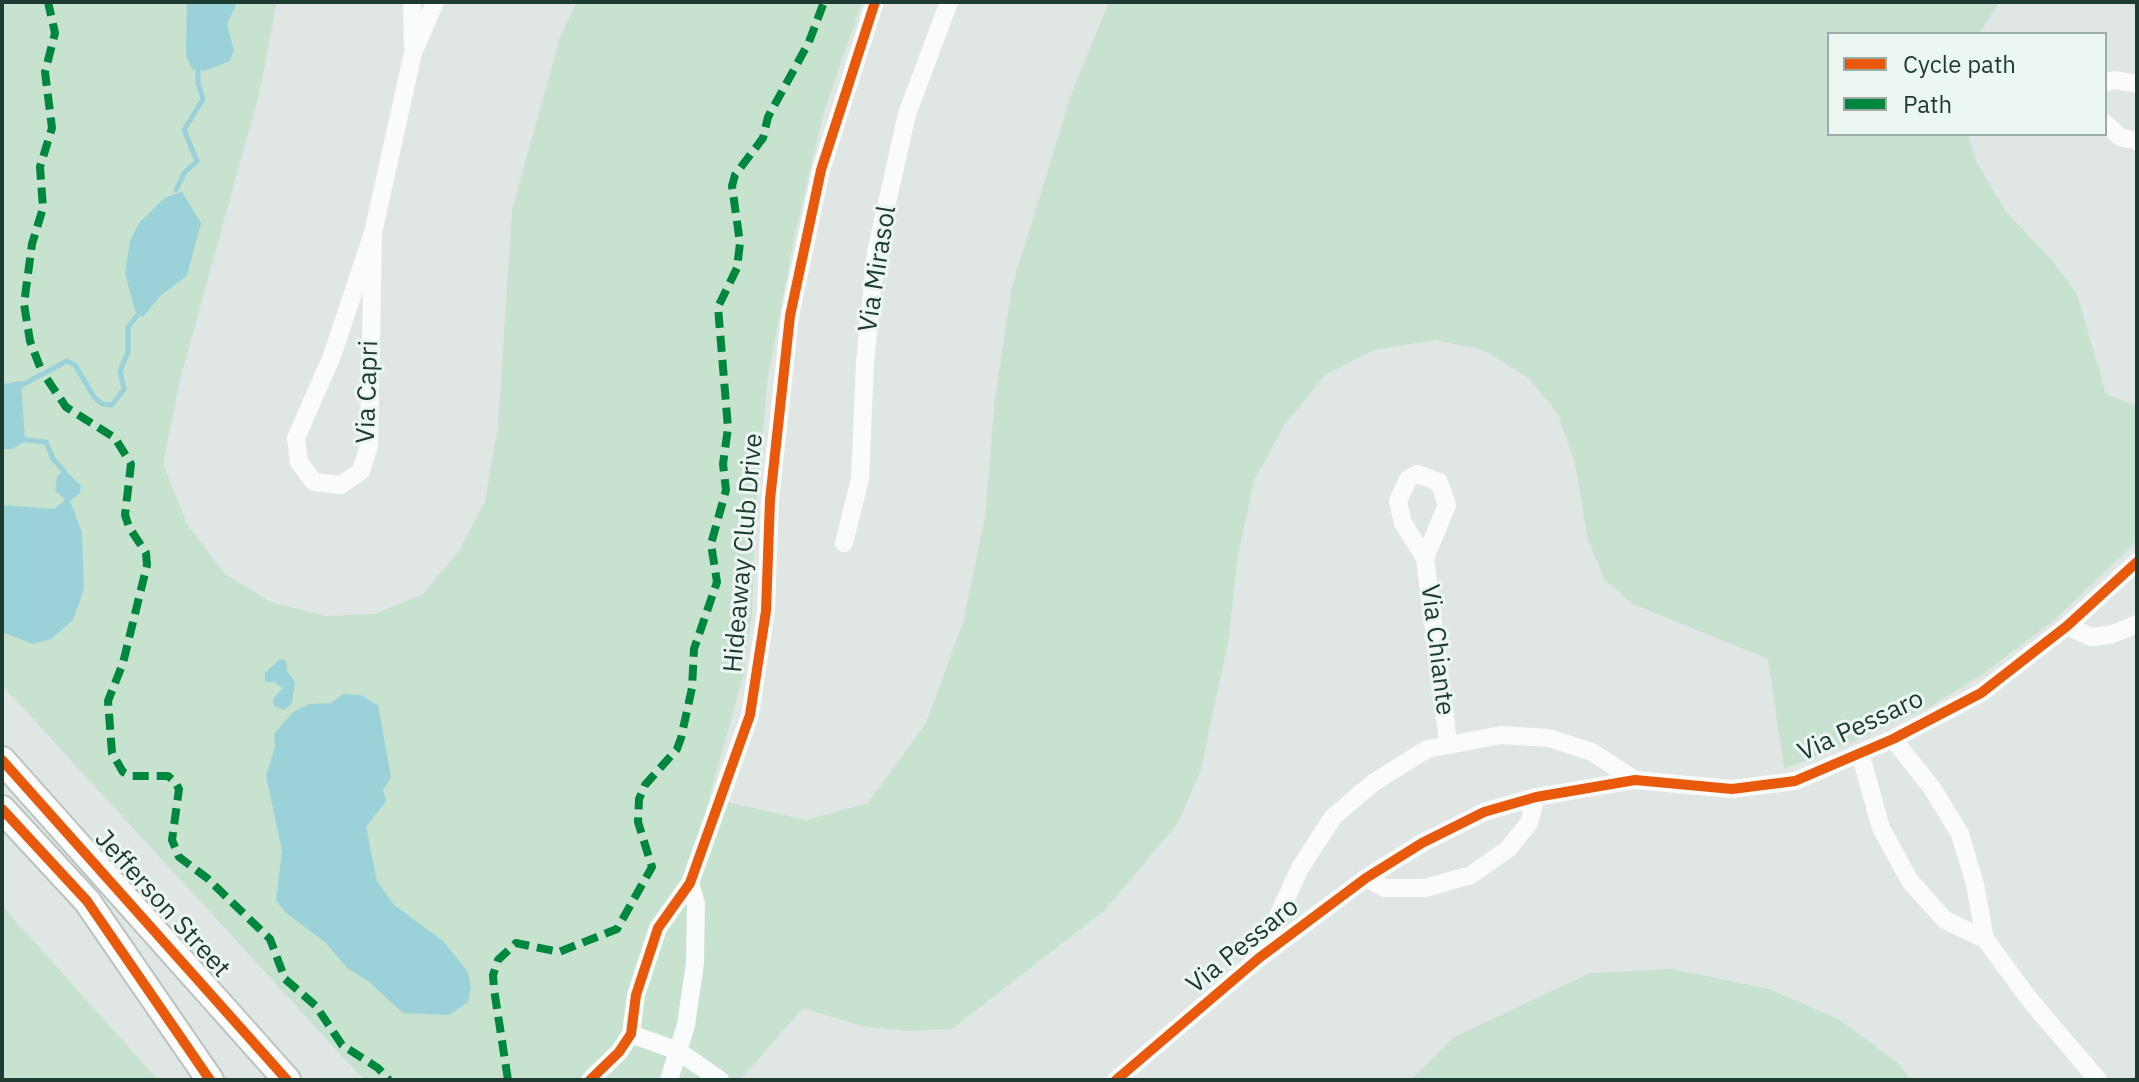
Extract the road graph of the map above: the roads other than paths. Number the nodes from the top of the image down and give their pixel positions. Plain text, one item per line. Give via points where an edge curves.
1 (412, 2) edge
2 (435, 2) edge
3 (875, 2) edge
4 (949, 2) edge
5 (413, 53) junction
6 (2107, 82) edge
7 (2137, 84) edge
8 (2107, 125) edge
9 (2137, 141) edge
10 (373, 233) junction
11 (844, 543) dead end
12 (1425, 558) dead end
13 (2137, 562) edge
14 (2137, 624) edge
15 (2067, 626) junction
16 (1893, 739) junction
17 (1448, 742) junction
18 (1860, 753) junction
19 (2, 760) edge
20 (1635, 780) junction
21 (1536, 797) junction
22 (2, 809) edge
23 (1366, 878) junction
24 (690, 883) junction
25 (1985, 939) junction
26 (1259, 958) junction
27 (631, 1034) junction
28 (678, 1051) junction
29 (210, 1080) edge
30 (287, 1080) edge
31 (590, 1080) edge
32 (669, 1080) edge
33 (720, 1080) edge
34 (1116, 1080) edge
35 (2098, 1080) edge

1 - 5 street, Via Capri
2 - 5 street, Via Capri
3 - 24 street, Hideaway Club Drive via 821,170 790,316 770,500 766,611 750,715
4 - 11 street, Via Mirasol via 907,114 876,252 860,479
5 - 10 street, Via Capri
6 - 7 street
8 - 9 street via 2120,137
10 - 10 street, Via Capri via 332,356 296,438 299,462 314,482 341,485 361,471 369,446
12 - 17 street, Via Chiante
13 - 15 street, Via Pessaro
14 - 15 street via 2091,637
15 - 16 street, Via Pessaro via 1981,693
16 - 18 street, Via Pessaro
16 - 25 street via 1960,834
17 - 20 street, Via Pessaro via 1501,735 1549,738 1592,752
17 - 26 street, Via Pessaro via 1373,783 1333,817 1300,868
18 - 20 street, Via Pessaro via 1795,781 1732,789
18 - 25 street via 1881,828 1910,881 1945,920
19 - 30 main road, Jefferson Street
20 - 21 street, Via Pessaro
21 - 23 street, Via Pessaro via 1484,812
21 - 23 street via 1529,823 1508,849 1471,875 1425,888 1385,888
22 - 29 main road, Jefferson Street via 87,901
23 - 26 street, Via Pessaro
24 - 27 street, Hideaway Club Drive via 658,928 636,995
24 - 28 street, Hideaway Club Drive via 696,904 695,963
25 - 35 street
26 - 34 street, Via Pessaro
27 - 28 street
27 - 31 street
28 - 32 street, Hideaway Club Drive
28 - 33 street

